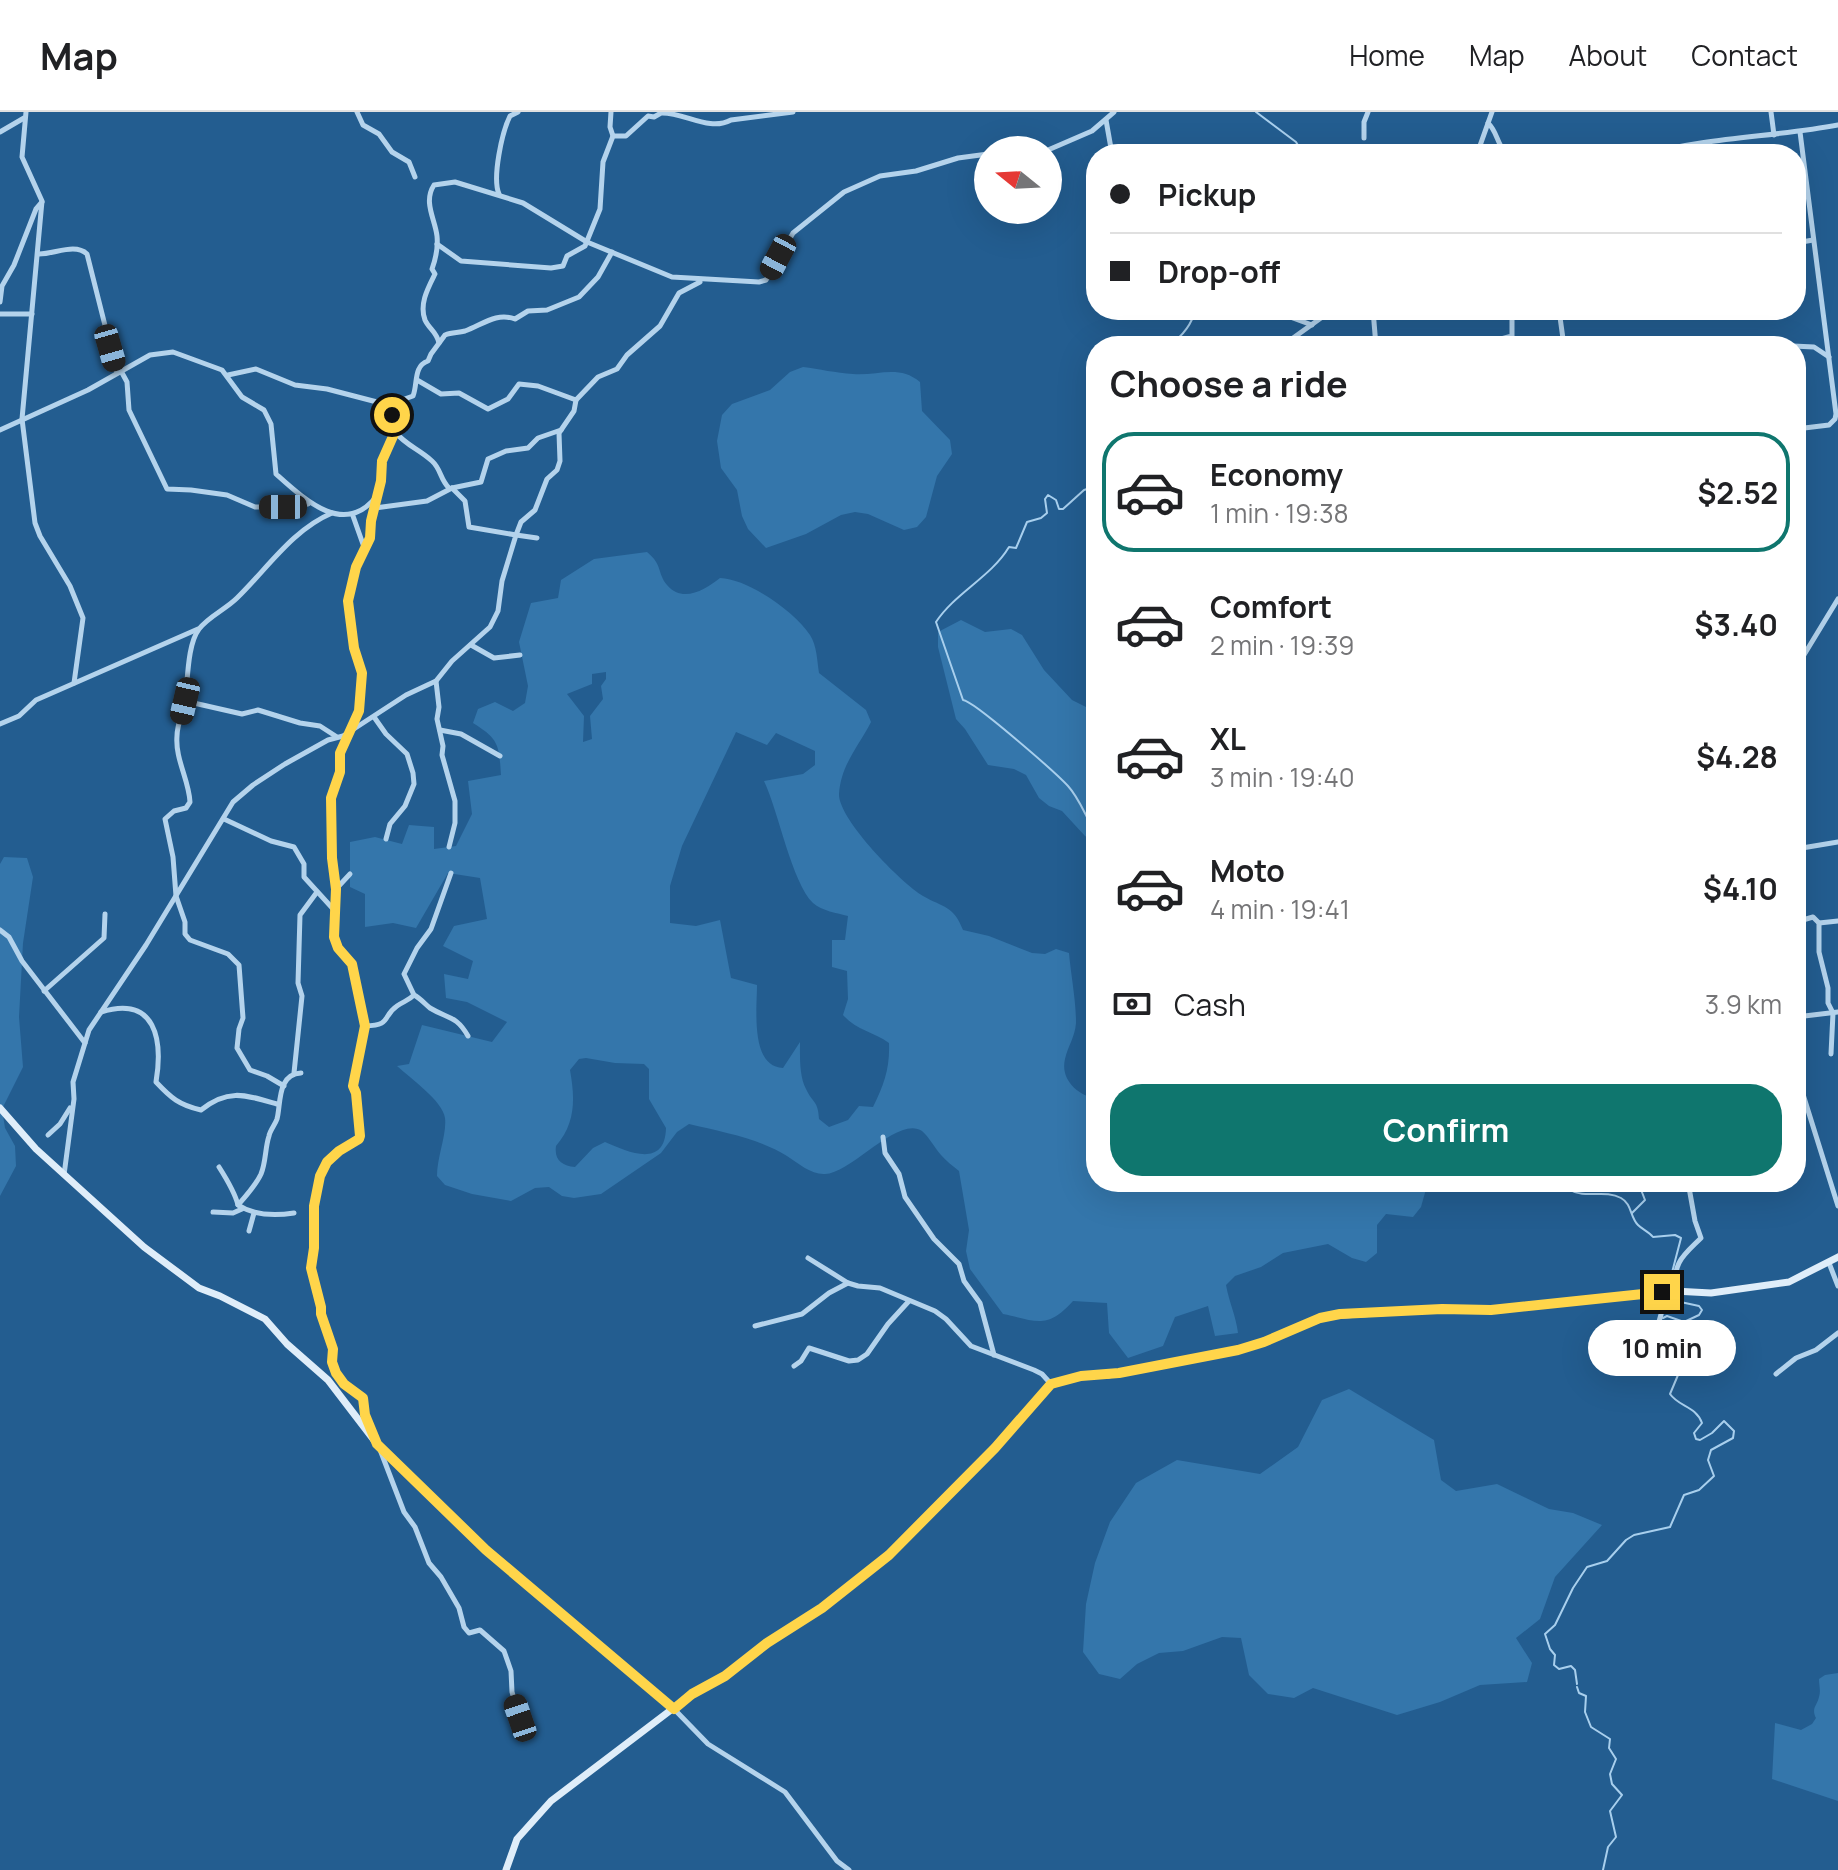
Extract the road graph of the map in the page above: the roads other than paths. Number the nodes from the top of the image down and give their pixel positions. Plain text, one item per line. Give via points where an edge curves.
1 (357, 112) edge
2 (518, 112) edge
3 (611, 112) edge
4 (793, 112) edge
5 (1114, 112) edge
6 (1368, 112) edge
7 (1492, 112) edge
8 (1771, 112) edge
9 (26, 115) edge
10 (1106, 120) junction
11 (1488, 123) junction
12 (1838, 125) edge
13 (0, 132) edge
14 (1800, 132) junction
15 (1774, 135) junction
16 (613, 136) junction
17 (1364, 138) dead end
18 (1062, 144) edge
19 (1110, 144) edge
20 (1481, 144) edge
21 (1498, 144) edge
22 (1695, 144) edge
23 (1801, 144) edge
24 (974, 156) edge
25 (415, 177) dead end
26 (1806, 182) edge
27 (500, 195) junction
28 (42, 201) junction
29 (1813, 240) junction
30 (1806, 241) edge
31 (587, 242) junction
32 (437, 243) junction
33 (612, 252) junction
34 (39, 254) junction
35 (705, 280) junction
36 (0, 302) edge
37 (0, 314) edge
38 (32, 314) junction
39 (1297, 320) edge
40 (1320, 320) edge
41 (1313, 326) junction
42 (1298, 336) edge
43 (439, 343) junction
44 (1806, 347) edge
45 (1830, 357) junction
46 (119, 372) junction
47 (227, 375) junction
48 (417, 380) junction
49 (1835, 386) edge
50 (576, 400) junction
51 (389, 402) junction
52 (22, 419) junction
53 (1806, 428) edge
54 (0, 430) edge
55 (561, 430) junction
56 (394, 431) junction
57 (451, 488) junction
58 (378, 494) junction
59 (309, 503) junction
60 (375, 508) junction
61 (332, 513) junction
62 (353, 516) junction
63 (516, 535) junction
64 (537, 538) dead end
65 (365, 548) junction
66 (1838, 599) edge
67 (199, 629) junction
68 (175, 640) junction
69 (471, 645) junction
70 (192, 648) junction
71 (1806, 652) edge
72 (520, 655) dead end
73 (436, 681) junction
74 (74, 683) junction
75 (185, 701) junction
76 (374, 717) junction
77 (0, 724) edge
78 (439, 730) junction
79 (351, 731) junction
80 (338, 737) junction
81 (500, 756) dead end
82 (224, 819) junction
83 (386, 839) dead end
84 (1838, 842) edge
85 (449, 847) dead end
86 (1806, 847) edge
87 (451, 873) dead end
88 (350, 874) dead end
89 (336, 889) junction
90 (317, 892) junction
91 (176, 896) junction
92 (105, 914) dead end
93 (337, 915) junction
94 (1806, 919) edge
95 (1838, 921) edge
96 (1819, 923) junction
97 (0, 930) edge
98 (44, 991) junction
99 (414, 995) junction
100 (100, 1012) junction
101 (1835, 1013) edge
102 (1806, 1016) edge
103 (365, 1026) junction
104 (468, 1036) dead end
105 (85, 1043) junction
106 (1831, 1054) dead end
107 (284, 1086) junction
108 (74, 1099) junction
109 (277, 1104) junction
110 (0, 1108) edge
111 (1806, 1108) edge
112 (48, 1135) dead end
113 (883, 1137) dead end
114 (219, 1167) dead end
115 (64, 1176) junction
116 (1690, 1192) edge
117 (1838, 1206) edge
118 (240, 1207) junction
119 (213, 1212) dead end
120 (254, 1213) junction
121 (294, 1213) dead end
122 (249, 1231) dead end
123 (1838, 1257) edge
124 (808, 1258) dead end
125 (1829, 1263) junction
126 (848, 1283) junction
127 (1838, 1286) edge
128 (1675, 1291) junction
129 (1663, 1292) junction
130 (909, 1301) junction
131 (755, 1326) dead end
132 (1656, 1332) dead end
133 (1838, 1333) edge
134 (994, 1355) junction
135 (794, 1366) dead end
136 (1776, 1374) dead end
137 (1051, 1384) junction
138 (377, 1444) junction
139 (674, 1709) junction
140 (522, 1726) dead end
141 (506, 1870) edge
142 (849, 1870) edge

1 - 25 street via 363,125 409,162
2 - 27 street via 504,129 497,173
3 - 16 street
4 - 16 street via 726,123 661,113 648,116 626,136
5 - 10 street
6 - 17 street
7 - 11 street
8 - 15 street
9 - 13 street
9 - 28 street via 22,157
10 - 18 street
10 - 19 street
11 - 20 street
11 - 21 street
12 - 14 street
14 - 15 street
14 - 23 street
15 - 22 street
16 - 31 street via 603,162 600,209
24 - 35 street via 880,176 844,192 793,233 766,280
26 - 29 street
27 - 31 street
27 - 32 street via 455,182 434,185 429,199
28 - 34 street
28 - 36 street via 2,286
29 - 30 street
29 - 45 street
31 - 32 street via 567,256 563,266 551,268 461,261
31 - 33 street
32 - 43 street via 435,274 424,307
33 - 35 street via 672,277
33 - 43 street via 587,292 570,302 515,319 481,321
34 - 38 street
34 - 46 street via 76,248 87,254
35 - 50 street via 679,293 660,326
37 - 38 street
38 - 52 street
39 - 41 street
40 - 41 street
41 - 42 street
43 - 48 street via 418,370
44 - 45 street
45 - 49 street
46 - 47 street via 150,355 173,352
46 - 52 street
46 - 59 street via 127,382 129,410 167,489 227,495 255,507
47 - 51 street via 256,369 295,385
47 - 59 street via 242,397 268,415 276,474
48 - 50 street via 488,409 508,399 519,384
48 - 51 street via 413,396
49 - 53 street via 1835,419 1829,425
50 - 55 street
51 - 56 street
52 - 54 street
52 - 74 street via 35,523 83,618
55 - 57 street via 528,448 488,459 481,482
55 - 63 street via 557,470
56 - 57 street via 409,448 430,459
56 - 58 street via 382,461
57 - 60 street via 427,501
57 - 63 street via 465,501 469,527
58 - 60 street
58 - 62 street
59 - 61 street
60 - 65 street
61 - 62 street
61 - 67 street via 276,554 238,597
62 - 65 street
63 - 64 street
63 - 69 street via 498,611
65 - 79 street via 348,601 362,679
66 - 71 street
67 - 68 street
67 - 70 street
68 - 70 street
68 - 74 street
69 - 72 street via 494,658
69 - 73 street
70 - 75 street
73 - 76 street
73 - 78 street
74 - 77 street
75 - 80 street via 242,714 258,710 320,726
75 - 91 street via 176,735 190,802 165,819
76 - 79 street
76 - 83 street via 402,747 413,773 414,784
78 - 81 street via 461,734
78 - 85 street via 455,801
79 - 80 street
79 - 89 street via 340,753 331,798
80 - 82 street via 253,785 233,802
82 - 90 street via 294,847 304,864 304,877
82 - 91 street
84 - 86 street
87 - 99 street via 431,929 404,974
88 - 89 street
89 - 93 street
90 - 93 street
90 - 107 street via 300,915 298,1073
91 - 100 street
91 - 107 street via 190,940 228,954 239,965 243,1018 237,1048 250,1070
92 - 98 street via 104,938
93 - 103 street via 335,943 352,964
94 - 96 street via 1813,917
95 - 96 street
96 - 101 street via 1828,1003
97 - 98 street
98 - 105 street
99 - 103 street via 395,1007 387,1021
99 - 104 street via 460,1023
100 - 105 street
100 - 109 street via 132,1010 149,1020 160,1047 156,1082 182,1106 201,1110 221,1096 234,1095
101 - 102 street
101 - 106 street
103 - 138 street via 353,1086 360,1136 327,1162 320,1176 311,1268 336,1373 363,1398
105 - 108 street via 73,1082
107 - 109 street
108 - 112 street
108 - 115 street
109 - 118 street via 261,1175
110 - 115 street
111 - 117 street
113 - 134 street via 905,1197 959,1264 980,1303
114 - 118 street
115 - 138 street via 199,1288 265,1319 328,1380
116 - 128 street via 1701,1238 1679,1262
118 - 119 street via 233,1213
118 - 120 street
120 - 121 street
120 - 122 street
123 - 125 street
124 - 126 street
125 - 127 street
125 - 128 street via 1785,1283 1711,1293
126 - 130 street via 880,1288
126 - 131 street via 802,1314
128 - 129 street
129 - 132 street
129 - 137 street via 1491,1310 1340,1314 1238,1350
130 - 134 street via 935,1311 971,1346
130 - 135 street via 858,1360 809,1348
133 - 136 street
134 - 137 street via 1042,1374
137 - 139 street via 889,1555 822,1608
138 - 139 street via 486,1550
138 - 140 street via 404,1512 459,1608 464,1627 469,1633 480,1630 504,1651
139 - 141 street via 545,1807 517,1839
139 - 142 street via 708,1744 785,1792

